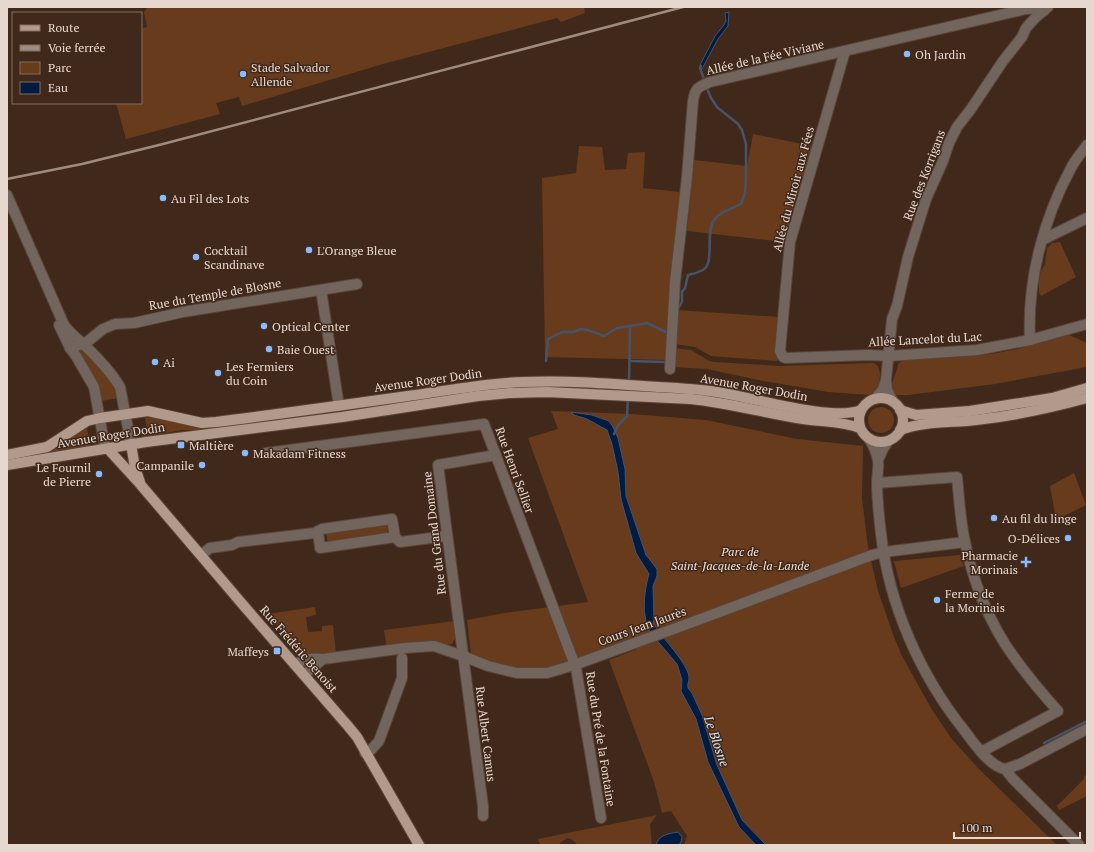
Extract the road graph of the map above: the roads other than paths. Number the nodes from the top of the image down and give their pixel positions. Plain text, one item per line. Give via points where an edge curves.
1 (1046, 9) edge
2 (845, 51) junction
3 (1087, 145) edge
4 (8, 199) edge
5 (1087, 218) edge
6 (1042, 240) junction
7 (357, 284) dead end
8 (321, 290) junction
9 (1087, 324) edge
10 (1030, 340) junction
11 (82, 343) junction
12 (70, 348) junction
13 (889, 356) junction
14 (786, 358) joint
15 (670, 369) dead end
16 (886, 380) junction
17 (589, 388) junction
18 (1087, 388) edge
19 (657, 392) junction
20 (1087, 398) edge
21 (876, 399) junction
22 (893, 402) junction
23 (340, 406) junction
24 (862, 410) junction
25 (900, 410) junction
26 (126, 414) junction
27 (100, 418) junction
28 (860, 428) junction
29 (900, 430) junction
30 (869, 439) junction
31 (888, 441) junction
32 (131, 444) junction
33 (108, 449) junction
34 (266, 453) dead end
35 (496, 455) junction
36 (7, 456) edge
37 (878, 460) junction
38 (7, 465) edge
39 (877, 482) junction
40 (140, 484) junction
41 (318, 531) junction
42 (447, 536) junction
43 (395, 537) junction
44 (965, 542) junction
45 (884, 552) junction
46 (201, 555) junction
47 (463, 656) junction
48 (323, 658) junction
49 (402, 658) dead end
50 (295, 665) junction
51 (574, 665) junction
52 (304, 675) junction
53 (1087, 729) edge
54 (981, 752) junction
55 (365, 753) junction
56 (1005, 769) junction
57 (483, 816) dead end
58 (601, 818) dead end
59 (419, 845) edge
60 (1079, 845) edge

1 - 2 street, Allée de la Fée Viviane via 1026,9
1 - 13 street, Rue des Korrigans via 1026,28 949,143 926,199 908,257 892,319
2 - 14 street, Allée du Miroir aux Fées via 790,242 780,351
2 - 15 street, Allée de la Fée Viviane via 705,84 696,90 675,282
3 - 6 street via 1071,167 1046,222
4 - 11 street via 64,325
4 - 12 street
5 - 6 street
6 - 10 street via 1030,298
7 - 8 street, Rue du Temple de Blosne
8 - 11 street, Rue du Temple de Blosne via 183,312 134,323 115,324
8 - 23 street
9 - 10 street, Allée Lancelot du Lac
10 - 13 street, Allée Lancelot du Lac via 977,350
11 - 12 street, Rue du Temple de Blosne
11 - 26 street via 116,379
12 - 27 street via 94,387
13 - 14 street, Allée Lancelot du Lac
13 - 16 street, Rue des Korrigans
16 - 21 street, Rue des Korrigans via 883,390
16 - 22 street, Rue des Korrigans via 887,390
17 - 19 main road, Avenue Roger Dodin
17 - 23 main road, Avenue Roger Dodin via 547,382 508,383
17 - 32 main road, Avenue Roger Dodin via 478,396 349,416
18 - 25 main road via 1052,398 976,410 916,415
19 - 24 main road, Avenue Roger Dodin via 717,392 847,414
19 - 28 main road, Avenue Roger Dodin
20 - 29 main road via 1053,408 1007,416 922,424
21 - 22 main road
21 - 24 main road via 867,403
22 - 25 main road
23 - 26 main road, Avenue Roger Dodin via 202,422 148,411
24 - 28 main road
25 - 29 main road via 903,419
26 - 27 main road, Avenue Roger Dodin
26 - 32 street
27 - 33 street via 104,442
27 - 36 main road, Avenue Roger Dodin via 87,421 47,448
28 - 30 main road
29 - 31 main road
30 - 31 main road via 878,442
30 - 37 street
31 - 37 street
32 - 33 main road, Avenue Roger Dodin
32 - 40 main road, Rue Frédéric Benoist
33 - 38 main road, Avenue Roger Dodin
33 - 40 main road, Rue Frédéric Benoist
34 - 35 street, Rue Henri Sellier via 484,424
35 - 42 street, Rue du Grand Domaine via 438,465
35 - 51 street, Rue Henri Sellier
37 - 39 street
39 - 44 street via 957,476
39 - 45 street
40 - 46 main road, Rue Frédéric Benoist
41 - 43 street via 320,548
41 - 43 street via 392,519
41 - 46 street via 238,542 210,548
42 - 43 street via 400,542
42 - 47 street, Rue du Grand Domaine
44 - 45 street, Cours Jean Jaurès
44 - 54 street via 980,592 1005,643 1028,676 1058,711
45 - 51 street, Cours Jean Jaurès
45 - 54 street via 896,602 916,654 953,716
46 - 50 main road, Rue Frédéric Benoist
47 - 48 street, Cours Jean Jaurès via 434,646
47 - 51 street, Cours Jean Jaurès via 488,666 517,673 547,673
47 - 57 street, Rue Albert Camus
48 - 50 street, Cours Jean Jaurès via 303,660
48 - 52 street
49 - 55 street via 402,678 379,741
50 - 52 main road, Rue Frédéric Benoist
51 - 58 street, Rue du Pré de la Fontaine
52 - 55 main road, Rue Frédéric Benoist via 357,737
53 - 56 street via 1020,764
54 - 56 street via 1000,768
55 - 59 main road, Rue Frédéric Benoist
56 - 60 street

